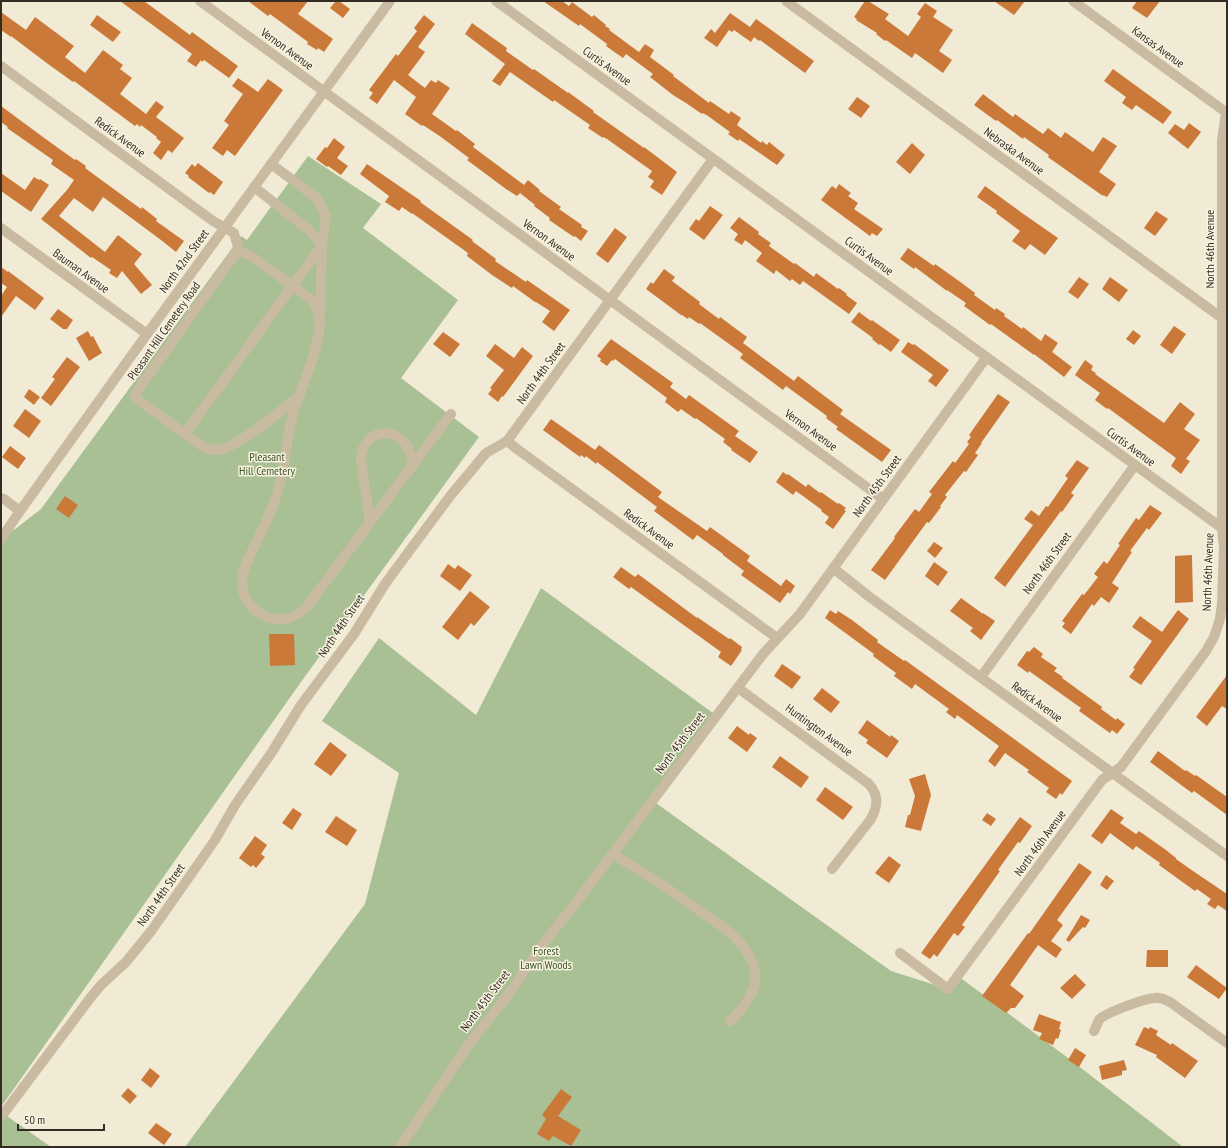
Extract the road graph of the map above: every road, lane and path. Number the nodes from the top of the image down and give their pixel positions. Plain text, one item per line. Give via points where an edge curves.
1 (200, 1) edge
2 (390, 1) edge
3 (496, 1) edge
4 (786, 1) edge
5 (1073, 1) edge
6 (1, 66) edge
7 (324, 91) junction
8 (1227, 113) edge
9 (713, 159) junction
10 (271, 164) junction
11 (254, 187) junction
12 (225, 227) junction
13 (1, 228) edge
14 (322, 246) junction
15 (239, 250) junction
16 (292, 286) junction
17 (610, 300) junction
18 (320, 318) junction
19 (1225, 320) edge
20 (147, 334) junction
21 (986, 358) junction
22 (300, 396) junction
23 (451, 414) dead end
24 (185, 434) junction
25 (507, 441) junction
26 (412, 464) junction
27 (1135, 465) junction
28 (1, 498) edge
29 (883, 499) junction
30 (20, 510) junction
31 (370, 522) junction
32 (1225, 531) edge
33 (1, 539) edge
34 (833, 568) junction
35 (777, 638) junction
36 (980, 677) junction
37 (738, 688) junction
38 (1112, 773) junction
39 (613, 854) junction
40 (1227, 856) edge
41 (832, 869) dead end
42 (900, 953) dead end
43 (730, 1021) dead end
44 (1094, 1031) dead end
45 (1227, 1043) edge
46 (1, 1117) edge
47 (400, 1147) edge

1 - 7 street, Vernon Avenue
2 - 7 street, North 42nd Street
3 - 9 street, Curtis Avenue
4 - 19 street, Nebraska Avenue
5 - 8 street, Kansas Avenue
6 - 12 street, Redick Avenue via 213,221
7 - 10 street, North 42nd Street
7 - 17 street, Vernon Avenue
8 - 19 street, North 46th Avenue via 1222,141
9 - 17 street, North 44th Street
9 - 21 street, Curtis Avenue
10 - 11 street, North 42nd Street
10 - 14 street via 317,198 326,216
11 - 12 street, North 42nd Street
11 - 14 street via 310,231
12 - 15 street via 234,233
12 - 20 street, North 42nd Street
13 - 20 street, Bauman Avenue
14 - 16 street
14 - 18 street
15 - 16 street
15 - 24 street, Pleasant Hill Cemetery Road via 135,396
16 - 18 street via 312,300
16 - 24 street
17 - 25 street, North 44th Street
17 - 29 street, Vernon Avenue
18 - 22 street via 315,353
19 - 32 street, North 46th Avenue
20 - 30 street, North 42nd Street
21 - 27 street, Curtis Avenue
21 - 29 street, North 45th Street
22 - 24 street, Pleasant Hill Cemetery Road via 258,428 224,448 205,448
22 - 31 street via 291,422 277,495 244,568 244,592 252,607 273,618 284,619 301,612
23 - 26 street
25 - 35 street, Redick Avenue
25 - 46 street, North 44th Street via 486,453 451,495 385,584 354,634 301,704 215,840 152,930 126,962 91,997
26 - 31 street
26 - 31 street via 408,447 394,434 378,434 367,441 360,460
27 - 32 street, Curtis Avenue
27 - 36 street, North 46th Street
28 - 30 street
29 - 34 street, North 45th Street
30 - 33 street, North 42nd Street
32 - 38 street, North 46th Avenue via 1222,604 1214,637 1121,767
34 - 35 street, North 45th Street via 800,614
34 - 36 street, Redick Avenue
35 - 37 street, North 45th Street
36 - 38 street, Redick Avenue
37 - 39 street, North 45th Street
37 - 41 street, Huntington Avenue via 874,789 876,810
38 - 40 street, Redick Avenue
38 - 42 street, North 46th Avenue via 1102,780 948,989
39 - 43 street via 718,924 736,938 747,951 753,963 755,982 749,997
39 - 47 street, North 45th Street via 469,1044
44 - 45 street via 1100,1018 1149,998 1161,998

